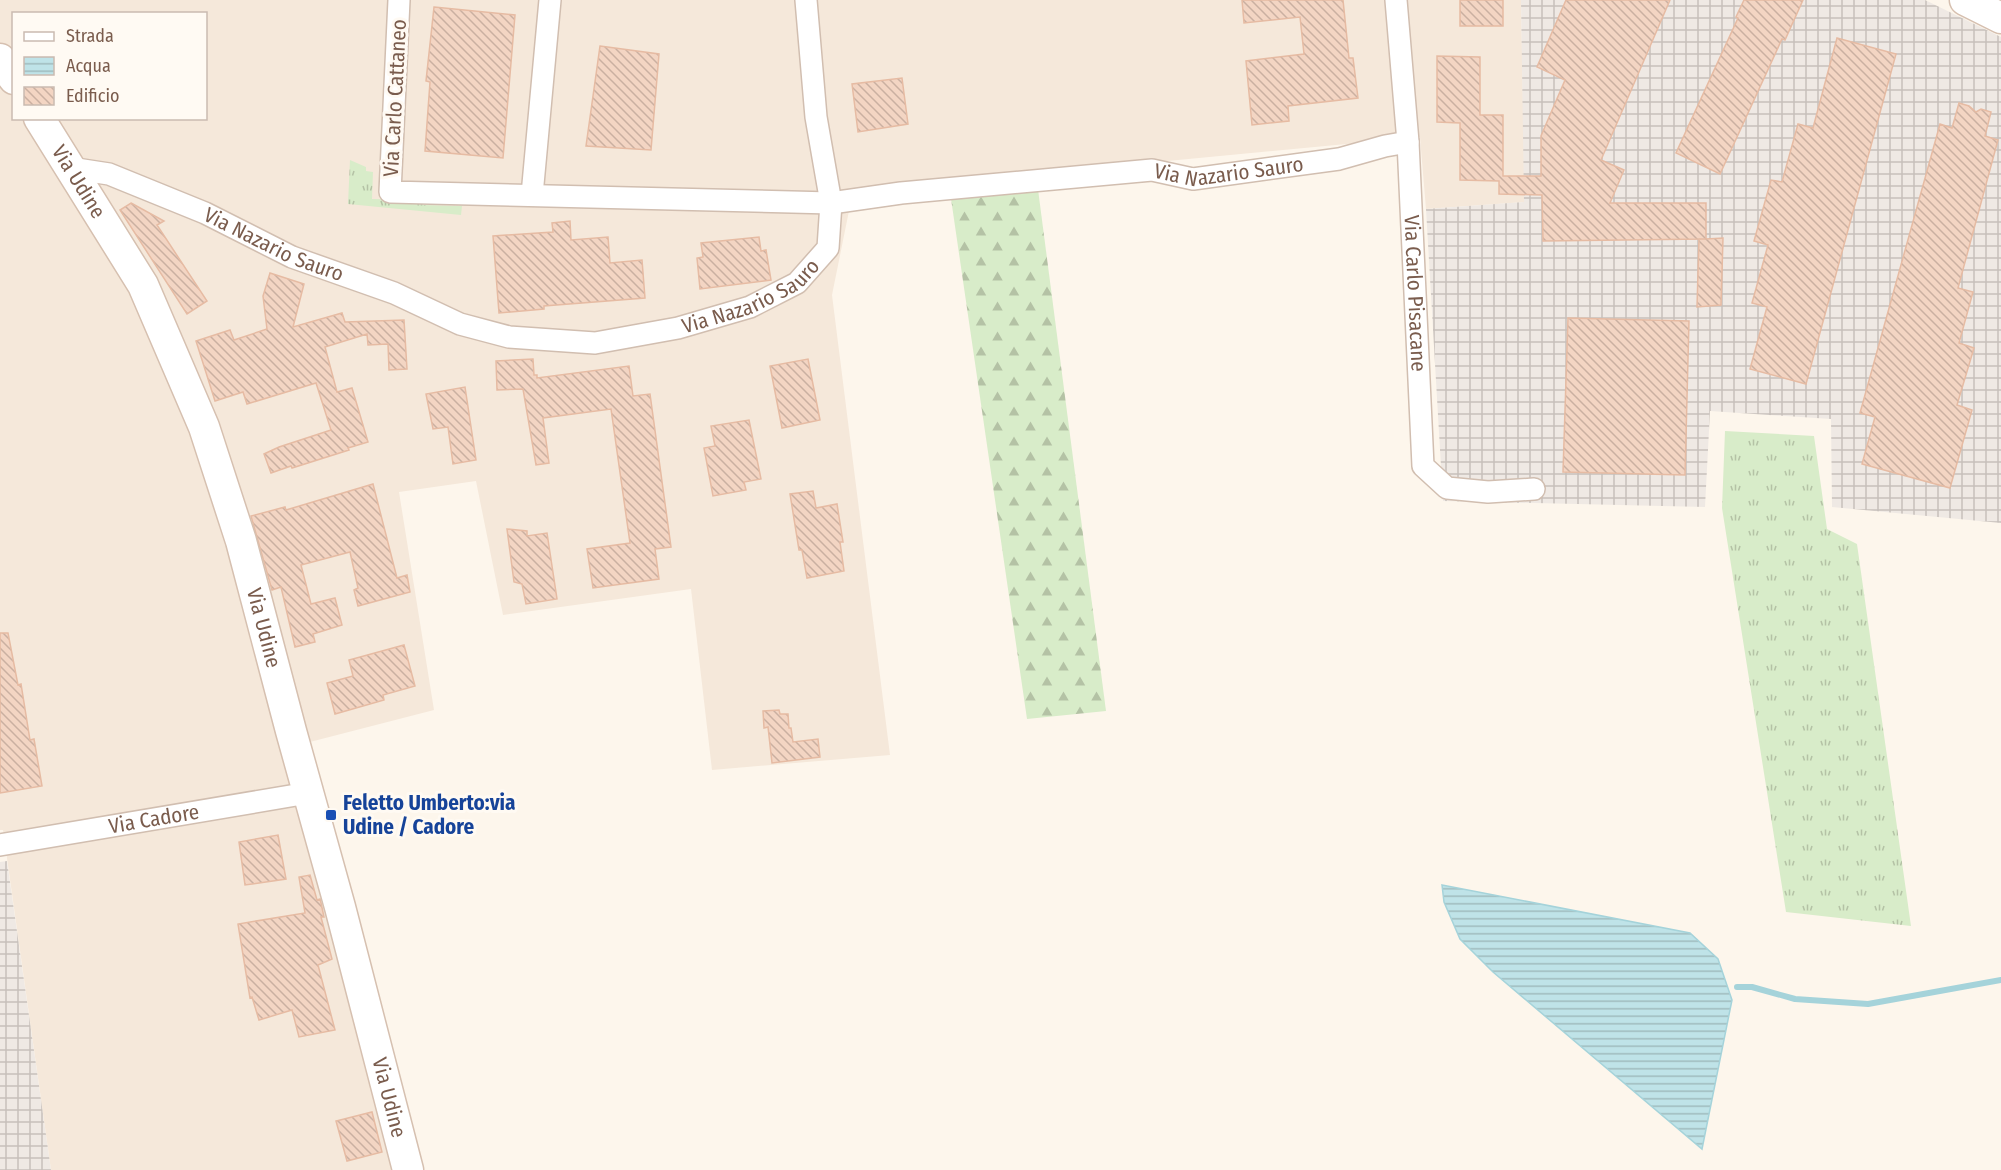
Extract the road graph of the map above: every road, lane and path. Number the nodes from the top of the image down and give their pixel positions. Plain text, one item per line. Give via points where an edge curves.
1 (399, 0) edge
2 (550, 0) edge
3 (806, 0) edge
4 (1396, 0) edge
5 (1965, 0) edge
6 (2001, 18) edge
7 (0, 59) edge
8 (12, 76) edge
9 (40, 120) edge
10 (1408, 142) junction
11 (70, 168) junction
12 (532, 195) junction
13 (831, 203) junction
14 (1534, 489) dead end
15 (308, 794) junction
16 (0, 844) edge
17 (408, 1170) edge

1 - 12 street, Via Carlo Cattaneo via 390,192
2 - 12 street
3 - 13 street via 816,117
4 - 10 street, Via Carlo Pisacane
5 - 6 street
7 - 8 street
9 - 11 street, Via Udine
10 - 13 street, Via Nazario Sauro via 1339,159 1194,179 1152,170
10 - 14 street, Via Carlo Pisacane via 1423,466 1447,488 1488,492
11 - 13 street, Via Nazario Sauro via 109,174 194,208 292,257 394,293 460,324 509,337 595,343 689,325 750,307 797,284 828,248
11 - 15 street, Via Udine via 143,285 204,427 241,541
12 - 13 street
15 - 16 street, Via Cadore
15 - 17 street, Via Udine

